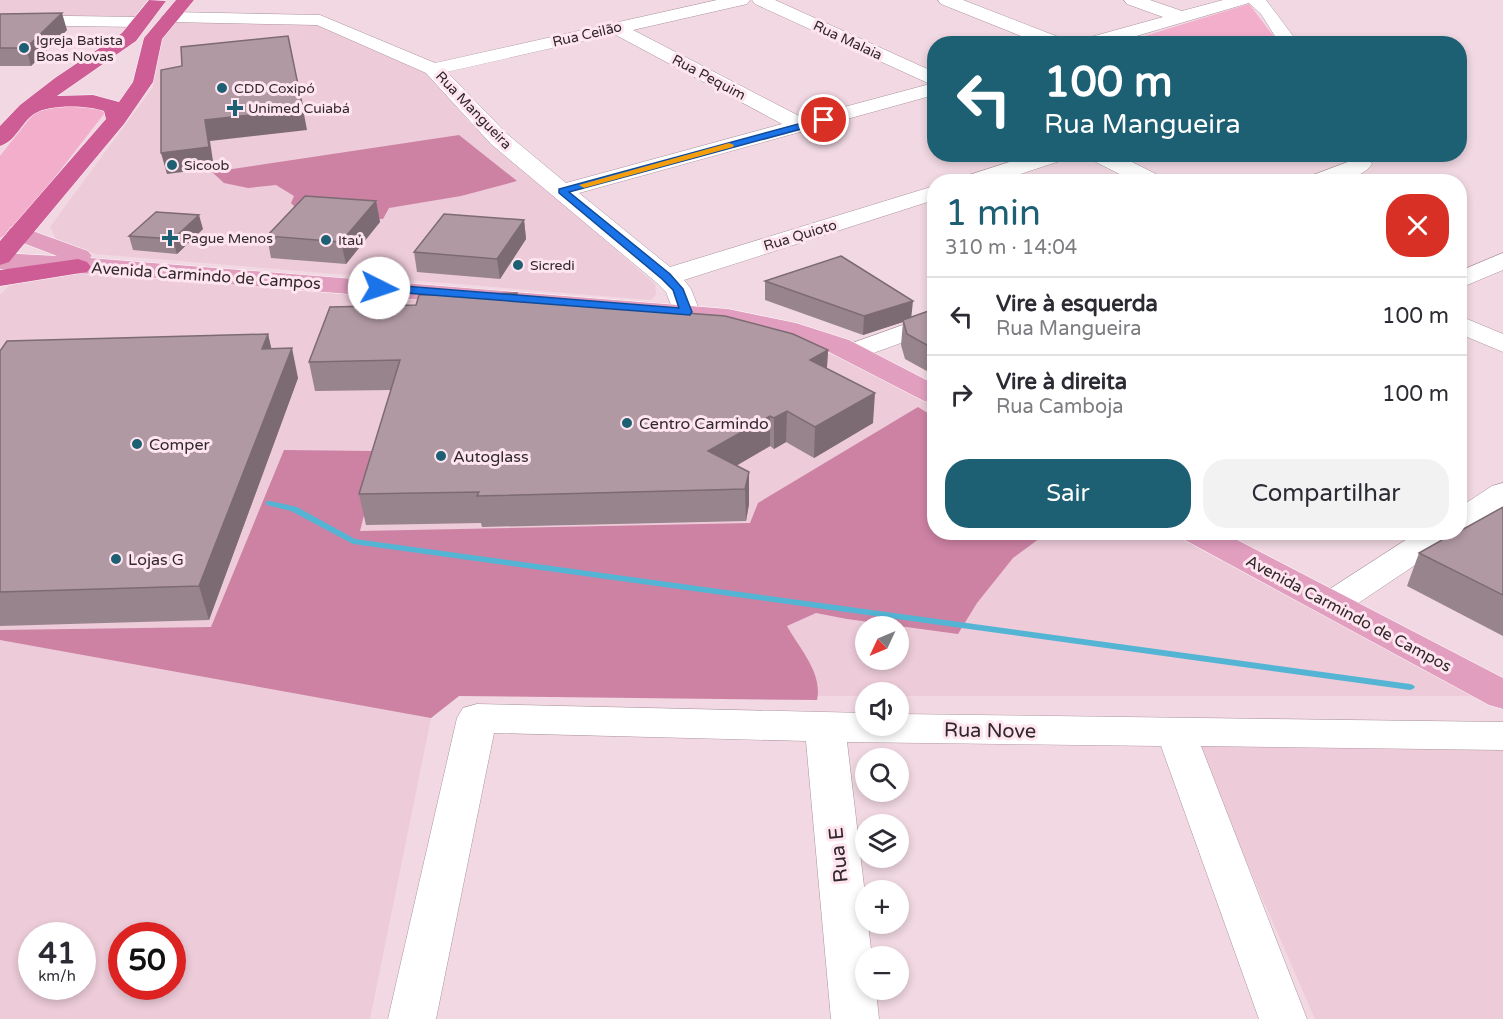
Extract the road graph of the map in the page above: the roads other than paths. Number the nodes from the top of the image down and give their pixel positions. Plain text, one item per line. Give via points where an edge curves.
1 (185, 0) edge
2 (741, 0) edge
3 (761, 0) edge
4 (947, 0) edge
5 (1133, 0) edge
6 (1242, 0) edge
7 (1256, 0) edge
8 (164, 9) edge
9 (1183, 18) junction
10 (0, 20) edge
11 (139, 22) junction
12 (616, 28) junction
13 (1039, 36) edge
14 (1117, 36) edge
15 (1285, 36) edge
16 (433, 69) junction
17 (927, 76) edge
18 (927, 91) edge
19 (27, 109) junction
20 (117, 120) junction
21 (801, 126) junction
22 (0, 139) edge
23 (1033, 162) edge
24 (1114, 162) edge
25 (1348, 162) edge
26 (996, 174) edge
27 (1138, 174) edge
28 (1329, 174) edge
29 (562, 191) junction
30 (927, 195) edge
31 (10, 237) edge
32 (0, 259) edge
33 (1503, 261) edge
34 (78, 267) junction
35 (128, 268) junction
36 (666, 277) junction
37 (1467, 277) edge
38 (0, 278) edge
39 (686, 312) junction
40 (927, 325) edge
41 (1467, 327) edge
42 (1503, 344) edge
43 (854, 352) junction
44 (927, 391) edge
45 (1503, 493) edge
46 (1467, 516) edge
47 (1210, 540) edge
48 (1430, 540) edge
49 (1332, 604) junction
50 (1503, 695) edge
51 (825, 727) junction
52 (1176, 733) junction
53 (1503, 736) edge
54 (412, 1019) edge
55 (855, 1019) edge
56 (1283, 1019) edge

1 - 8 highway
2 - 12 street, Rua Ceilão
3 - 17 street, Rua Malaia
4 - 13 street
5 - 9 street
6 - 9 street
7 - 15 street
8 - 11 highway
8 - 16 street, Rua Mangueira via 320,20
8 - 20 highway via 143,82
9 - 14 street
10 - 11 street
11 - 19 highway via 129,37
12 - 16 street, Rua Ceilão
12 - 21 street, Rua Pequim
16 - 29 street, Rua Mangueira via 499,139
18 - 21 street
19 - 20 highway via 83,100 113,107
19 - 22 highway
20 - 31 highway
21 - 29 street
23 - 26 street
24 - 27 street
25 - 28 street
29 - 36 street, Rua Mangueira
30 - 36 street, Rua Quioto
31 - 32 highway
31 - 35 main road
32 - 34 main road, Avenida Carmindo de Campos
33 - 37 street
34 - 35 main road, Avenida Carmindo de Campos
34 - 38 highway
35 - 39 main road, Avenida Carmindo de Campos
36 - 39 street, Rua Mangueira via 678,289
39 - 43 main road, Avenida Carmindo de Campos via 786,329
40 - 43 street
41 - 42 street
43 - 44 main road, Avenida Carmindo de Campos
45 - 46 street
47 - 49 main road, Avenida Carmindo de Campos
48 - 49 street
49 - 50 main road, Avenida Carmindo de Campos
51 - 52 street, Rua Nove
51 - 54 street, Rua Nove via 477,718
51 - 55 street, Rua E
52 - 53 street, Rua Nove
52 - 56 street

